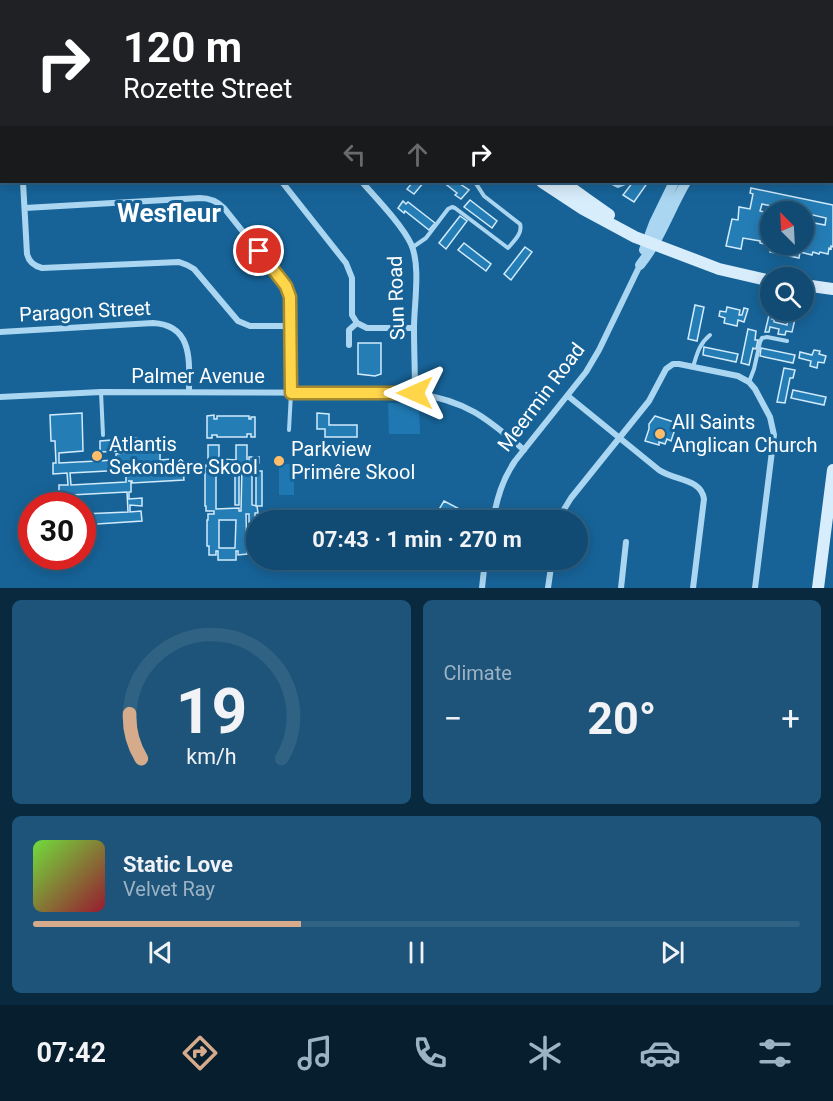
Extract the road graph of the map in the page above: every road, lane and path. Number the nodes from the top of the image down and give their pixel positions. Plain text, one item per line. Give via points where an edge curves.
1 (23, 183) edge
2 (283, 183) edge
3 (363, 183) edge
4 (476, 183) edge
5 (544, 183) edge
6 (568, 183) edge
7 (674, 183) edge
8 (685, 183) edge
9 (25, 208) junction
10 (654, 241) junction
11 (412, 248) junction
12 (640, 265) joint
13 (760, 278) edge
14 (814, 286) edge
15 (833, 289) edge
16 (357, 323) junction
17 (291, 326) junction
18 (414, 328) junction
19 (0, 332) edge
20 (710, 335) dead end
21 (787, 341) dead end
22 (349, 345) dead end
23 (693, 367) junction
24 (750, 382) junction
25 (101, 392) junction
26 (189, 392) junction
27 (291, 393) junction
28 (415, 393) junction
29 (568, 396) junction
30 (0, 397) edge
31 (289, 430) dead end
32 (104, 435) dead end
33 (620, 437) junction
34 (524, 450) junction
35 (833, 470) edge
36 (495, 510) edge
37 (564, 510) edge
38 (626, 543) dead end
39 (483, 570) edge
40 (551, 570) edge
41 (482, 588) edge
42 (548, 588) edge
43 (621, 588) edge
44 (693, 588) edge
45 (755, 588) edge
46 (818, 588) edge

1 - 9 street
2 - 16 street via 346,263 351,273 352,315
3 - 11 street, Sun Road via 404,232
4 - 11 lane via 484,196 520,224 520,233 508,248 454,207
5 - 10 main road via 635,237
6 - 10 main road via 611,216
7 - 10 street
8 - 10 street
9 - 17 street via 213,200 224,208 286,286
9 - 17 street via 27,254 35,266 179,262 191,266 238,321 250,326
10 - 12 street, Meermin Road
10 - 13 main road via 719,269
11 - 18 street, Sun Road via 416,263
12 - 29 street, Meermin Road via 593,361
14 - 15 main road
16 - 18 street via 367,327
16 - 22 street via 349,330
17 - 27 street
18 - 28 street, Sun Road
19 - 26 street, Paragon Street via 164,325 177,332 187,345
20 - 23 lane via 700,346
21 - 24 lane via 767,337 760,340
23 - 24 street
23 - 33 street via 668,367 649,401
24 - 45 street via 770,417 774,435
25 - 26 street, Palmer Avenue
25 - 30 street, Palmer Avenue
25 - 32 lane
26 - 27 street, Palmer Avenue
27 - 28 street, Palmer Avenue
27 - 31 lane
28 - 34 street, Palmer Avenue via 466,407 492,422
29 - 33 street
29 - 34 street, Meermin Road
33 - 37 street
33 - 44 street via 663,473 694,483 702,490
34 - 36 street, Meermin Road via 503,481
35 - 46 main road
38 - 43 street
39 - 41 street
40 - 42 street

